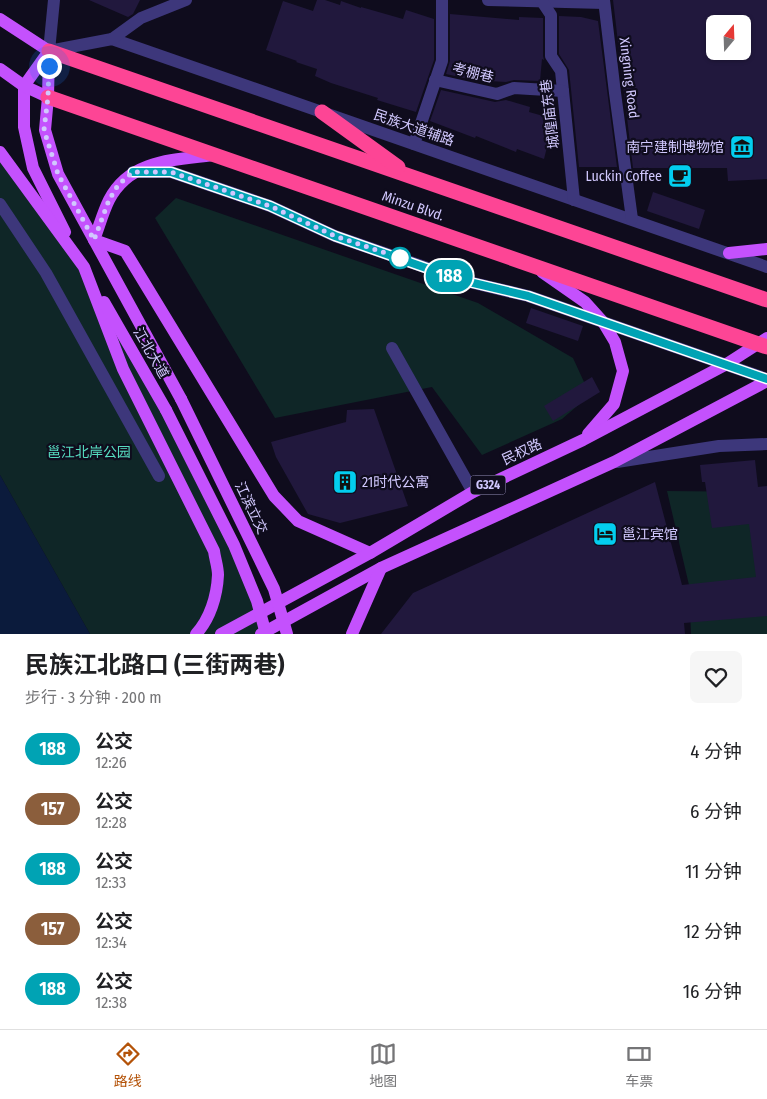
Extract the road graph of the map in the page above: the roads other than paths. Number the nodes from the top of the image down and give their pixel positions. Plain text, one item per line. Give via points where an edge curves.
1 (54, 0) edge
2 (186, 0) edge
3 (442, 0) edge
4 (488, 0) edge
5 (542, 1) edge
6 (604, 2) edge
7 (0, 19) edge
8 (112, 39) junction
9 (49, 51) junction
10 (0, 69) edge
11 (435, 80) junction
12 (24, 86) junction
13 (563, 91) junction
14 (48, 97) junction
15 (322, 112) junction
16 (414, 144) junction
17 (0, 152) edge
18 (214, 155) junction
19 (133, 172) junction
20 (412, 177) junction
21 (574, 200) junction
22 (0, 204) edge
23 (632, 220) junction
24 (94, 240) junction
25 (767, 249) edge
26 (728, 253) junction
27 (531, 265) junction
28 (84, 267) junction
29 (767, 267) edge
30 (767, 300) edge
31 (603, 322) junction
32 (764, 343) edge
33 (392, 348) dead end
34 (725, 364) junction
35 (767, 380) edge
36 (181, 399) joint
37 (583, 440) junction
38 (767, 444) edge
39 (614, 462) junction
40 (159, 476) dead end
41 (472, 492) junction
42 (370, 553) junction
43 (381, 568) junction
44 (196, 634) edge
45 (221, 634) edge
46 (261, 634) edge
47 (266, 634) edge
48 (287, 634) edge
49 (352, 634) edge

1 - 9 street
2 - 8 street via 141,18
3 - 11 street via 442,61
4 - 5 street
5 - 6 street
5 - 13 street, 城隍庙东巷 via 551,15 551,56 560,71
6 - 23 street, Xingning Road
7 - 9 main road
8 - 9 street, 民族大道辅路
8 - 15 street, 民族大道辅路
9 - 12 main road
9 - 14 main road, 江北大道
9 - 20 highway, Minzu Blvd.
10 - 12 main road
11 - 13 street, 考棚巷 via 497,94 514,88
11 - 16 street
12 - 14 main road
12 - 28 main road, 江北大道 via 24,127 33,168
13 - 21 street, 城隍庙东巷
14 - 18 highway, Minzu Blvd.
14 - 24 main road, 江北大道 via 44,130 58,174
15 - 16 street, 民族大道辅路
15 - 20 highway
16 - 21 street, 民族大道辅路
17 - 28 main road
18 - 19 main road via 156,163
18 - 27 highway, Minzu Blvd.
19 - 24 main road via 118,185 109,200
19 - 31 street via 171,172 270,206 335,236 456,278 528,296
20 - 30 highway, Minzu Blvd.
21 - 23 street, 民族大道辅路
22 - 40 street via 46,273
23 - 26 street, 民族大道辅路
24 - 36 main road, 江北大道
24 - 42 main road via 126,252 274,496 298,521
25 - 26 main road
26 - 29 street, 民族大道辅路
27 - 31 main road via 584,302
27 - 32 highway, Minzu Blvd.
28 - 44 main road via 123,369 214,551 218,574 211,610
28 - 47 main road, 江北大道, bridge via 166,410 234,545 257,601
31 - 34 street
31 - 37 main road via 615,342 623,371 614,404
32 - 34 main road, 民权路 / G324
33 - 41 street
34 - 35 street
34 - 37 main road, 民权路 / G324
35 - 39 main road, G324
36 - 48 main road, 江滨立交, bridge via 274,589
37 - 41 main road, 民权路 / G324
38 - 39 street via 719,446
39 - 43 main road, G324
41 - 42 main road, 民权路 / G324
42 - 45 main road, 民权路 / G324
43 - 46 main road, G324
43 - 49 main road

